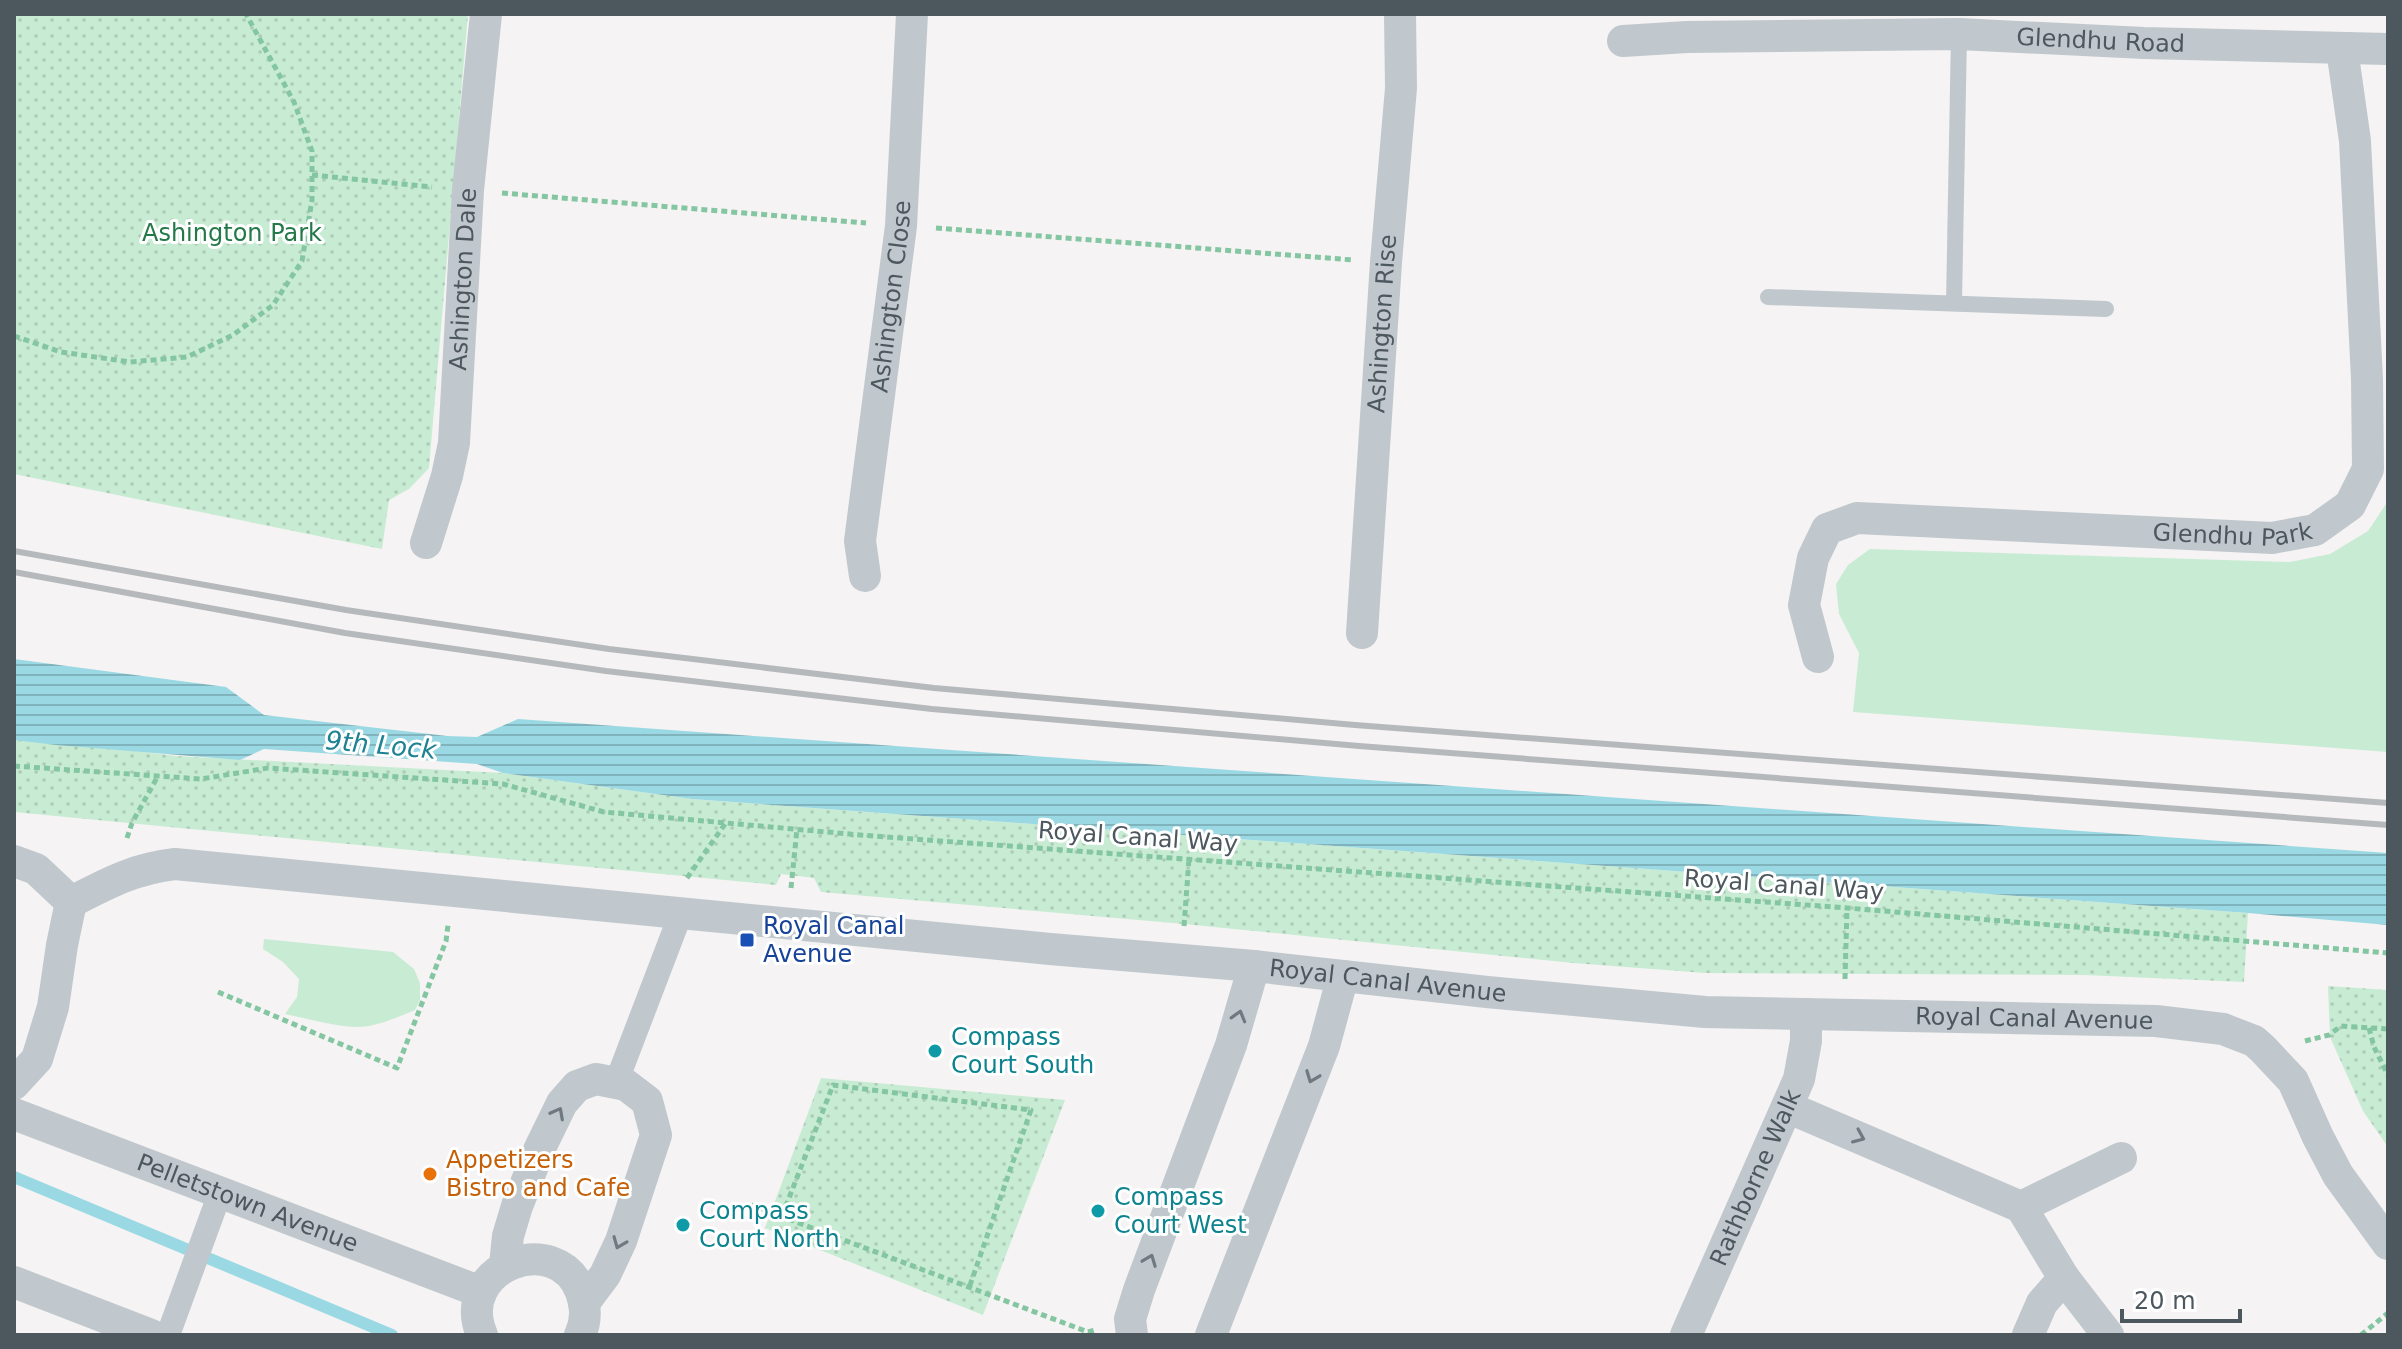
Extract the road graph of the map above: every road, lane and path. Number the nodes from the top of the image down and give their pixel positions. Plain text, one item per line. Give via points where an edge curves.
1 (246, 14) edge
2 (486, 14) edge
3 (912, 14) edge
4 (1400, 14) edge
5 (1922, 24) edge
6 (1959, 34) junction
7 (1623, 41) dead end
8 (2342, 49) junction
9 (2388, 49) edge
10 (312, 175) junction
11 (468, 190) junction
12 (901, 226) junction
13 (1386, 262) junction
14 (1768, 297) dead end
15 (1954, 303) junction
16 (2106, 309) dead end
17 (14, 336) edge
18 (426, 543) dead end
19 (865, 576) dead end
20 (1362, 633) dead end
21 (1818, 657) dead end
22 (14, 766) edge
23 (159, 776) junction
24 (726, 823) junction
25 (797, 829) junction
26 (1189, 859) junction
27 (14, 861) edge
28 (117, 878) junction
29 (452, 890) junction
30 (71, 902) junction
31 (1847, 908) junction
32 (681, 913) junction
33 (787, 923) junction
34 (2388, 953) edge
35 (1181, 960) junction
36 (1254, 966) junction
37 (1343, 976) junction
38 (218, 992) dead end
39 (1806, 1014) junction
40 (1843, 1014) junction
41 (2369, 1028) junction
42 (2388, 1029) edge
43 (2292, 1045) dead end
44 (2388, 1075) edge
45 (616, 1083) junction
46 (14, 1084) edge
47 (1787, 1107) junction
48 (14, 1114) edge
49 (2121, 1158) dead end
50 (220, 1193) junction
51 (751, 1205) dead end
52 (2021, 1207) junction
53 (782, 1216) junction
54 (2388, 1244) edge
55 (505, 1265) junction
56 (2064, 1278) junction
57 (14, 1282) edge
58 (969, 1288) junction
59 (481, 1292) junction
60 (2388, 1313) edge
61 (588, 1325) edge
62 (1131, 1327) edge
63 (151, 1335) edge
64 (168, 1335) edge
65 (482, 1335) edge
66 (1211, 1335) edge
67 (1686, 1335) edge
68 (2028, 1335) edge
69 (2108, 1335) edge
70 (2361, 1335) edge

1 - 10 path via 294,102 312,151
2 - 11 street, Ashington Dale
3 - 12 street, Ashington Close
4 - 13 street, Ashington Rise via 1401,88
5 - 6 street, Glendhu Road
5 - 7 street, Glendhu Road via 1685,31
6 - 8 street, Glendhu Road
6 - 15 lane
8 - 9 street, Glendhu Road
8 - 21 street, Glendhu Park via 2355,141 2367,379 2368,469 2350,505 2315,530 2272,538 1857,518 1827,529 1813,558 1804,605
10 - 11 path
10 - 17 path via 302,261 273,305 233,335 187,357 130,362 61,352
11 - 12 path
11 - 18 street, Ashington Dale via 454,443
12 - 13 path
12 - 19 street, Ashington Close via 860,541
13 - 20 street, Ashington Rise
14 - 15 lane
15 - 16 lane
22 - 23 path, Royal Canal Way
23 - 24 path, Royal Canal Way via 201,779 268,768 503,784 604,812
23 - 28 path via 132,823
24 - 25 path, Royal Canal Way
24 - 32 path via 681,886
25 - 26 path, Royal Canal Way
25 - 33 path
26 - 31 path, Royal Canal Way
26 - 35 path
27 - 30 street via 36,869
28 - 29 street, Royal Canal Avenue via 175,864
28 - 30 street, Royal Canal Avenue
29 - 32 street, Royal Canal Avenue
29 - 38 path via 446,941 397,1068
30 - 46 street via 53,1007 37,1059
31 - 34 path, Royal Canal Way
31 - 40 path
32 - 33 street, Royal Canal Avenue
32 - 45 street
33 - 35 street, Royal Canal Avenue
35 - 36 street, Royal Canal Avenue
36 - 37 street, Royal Canal Avenue
62 -> 36 street via 1139,1290 1231,1045
37 - 39 street, Royal Canal Avenue via 1705,1012
37 -> 66 street via 1324,1046
39 - 40 street, Royal Canal Avenue
39 - 47 street, Rathborne Walk via 1799,1079
40 - 54 street, Royal Canal Avenue via 2156,1021 2223,1029 2254,1041 2293,1081 2338,1175
41 - 42 path
41 - 43 path via 2341,1026 2329,1035
41 - 44 path
55 -> 45 street via 517,1206 562,1103 577,1086 596,1079
45 -> 61 street via 647,1101 656,1135
47 -> 52 street
47 - 67 street, Rathborne Walk
48 - 50 street, Pelletstown Avenue
49 - 52 street
50 - 59 street, Pelletstown Avenue
50 - 64 street
51 - 53 path
52 - 56 street
53 - 58 path
53 - 58 path via 833,1085 1031,1110
55 - 59 street
55 - 61 street via 538,1259 568,1273 579,1287
56 - 68 street via 2042,1303
56 - 69 street
57 - 63 street
58 - 62 path via 1088,1332
59 - 65 street via 477,1309
60 - 70 path

